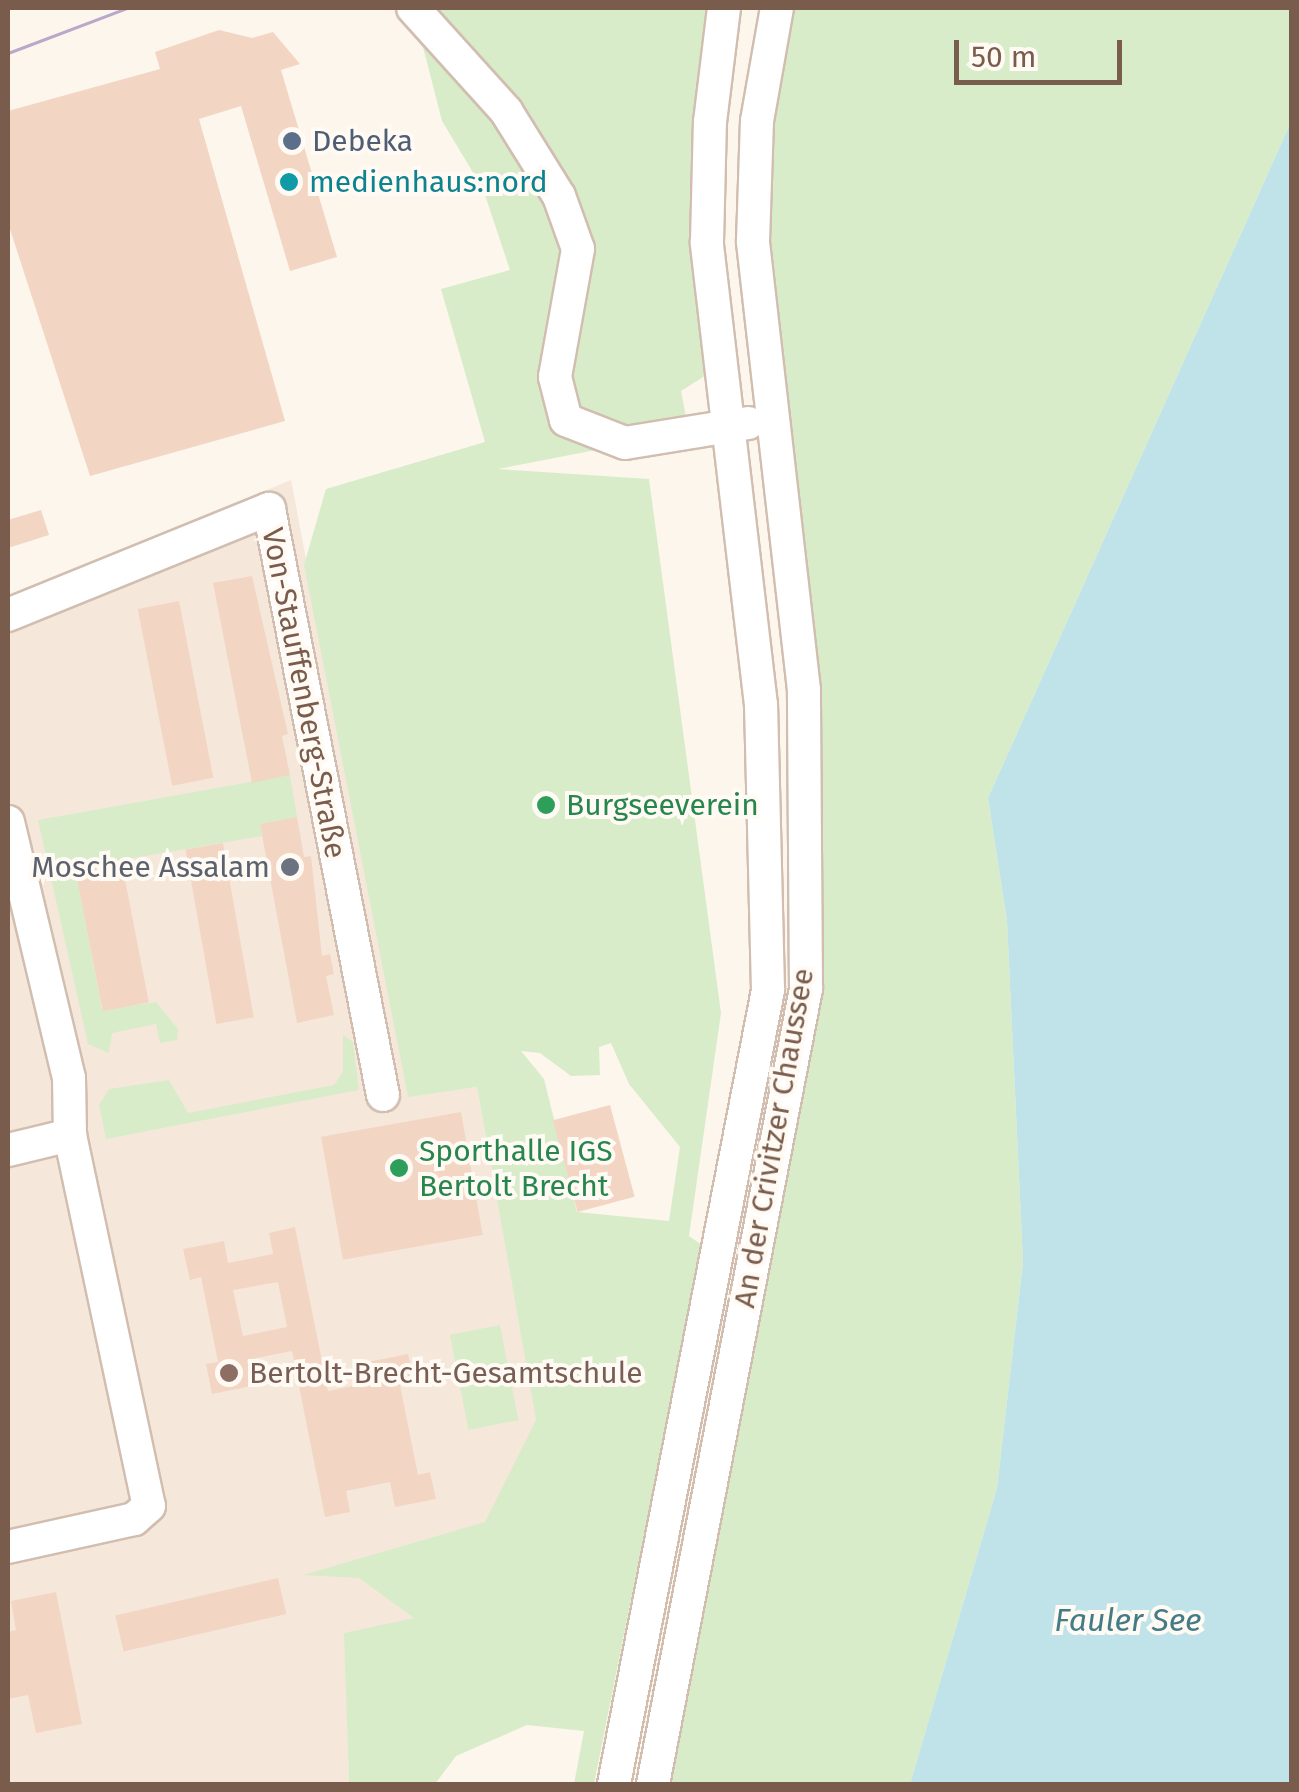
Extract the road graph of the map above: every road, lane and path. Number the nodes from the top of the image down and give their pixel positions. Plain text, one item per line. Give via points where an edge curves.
1 (413, 8) edge
2 (724, 8) edge
3 (777, 8) edge
4 (768, 421) junction
5 (726, 426) junction
6 (8, 614) edge
7 (8, 822) edge
8 (383, 1095) dead end
9 (70, 1135) junction
10 (8, 1150) edge
11 (8, 1547) edge
12 (614, 1784) edge
13 (653, 1784) edge

1 - 5 street via 506,111 578,249 555,376 566,420 625,442
2 - 5 street, An der Crivitzer Chaussee via 707,242
3 - 4 street, An der Crivitzer Chaussee via 758,122 753,241
4 - 5 street
4 - 13 street, An der Crivitzer Chaussee via 804,690 806,989
5 - 12 street, An der Crivitzer Chaussee via 761,706 768,990
6 - 8 street, Von-Stauffenberg-Straße via 269,509
7 - 9 street via 69,1078
9 - 10 street
9 - 11 street via 149,1506 134,1519

